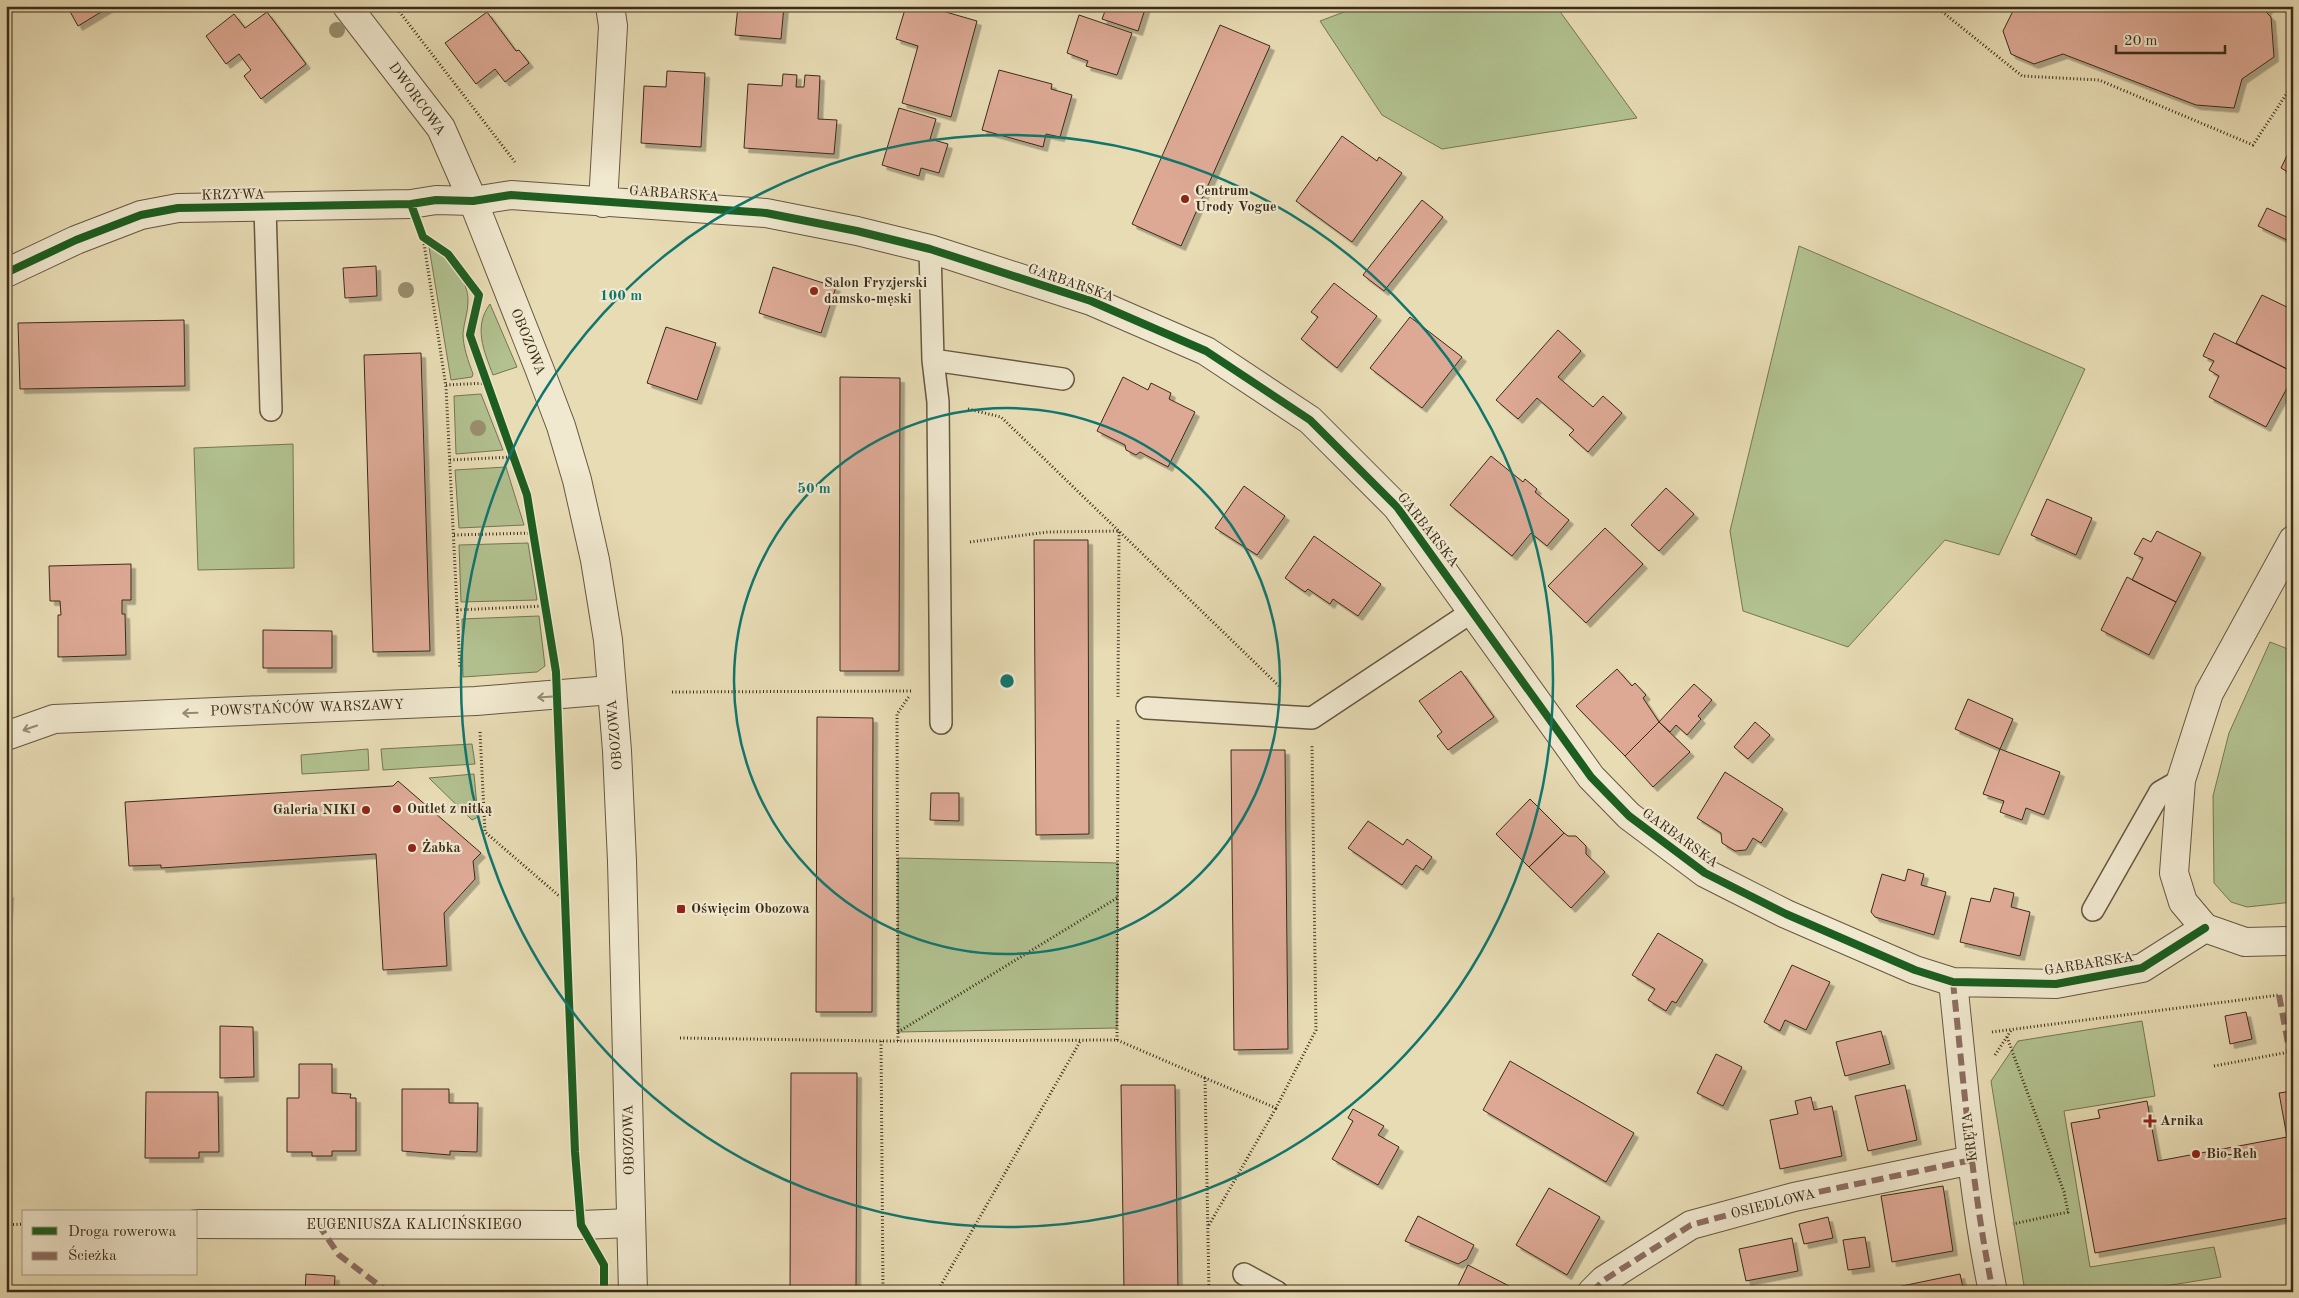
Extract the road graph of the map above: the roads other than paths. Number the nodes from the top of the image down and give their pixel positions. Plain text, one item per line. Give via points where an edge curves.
1 (347, 6) edge
2 (610, 6) edge
3 (473, 201) junction
4 (603, 203) junction
5 (265, 207) junction
6 (930, 249) junction
7 (6, 272) edge
8 (933, 360) junction
9 (1064, 379) dead end
10 (271, 410) dead end
11 (2293, 540) edge
12 (1473, 611) junction
13 (611, 690) junction
14 (1147, 708) dead end
15 (941, 723) dead end
16 (6, 736) edge
17 (2181, 780) junction
18 (2093, 910) dead end
19 (2205, 928) junction
20 (2293, 941) edge
21 (1953, 982) junction
22 (1972, 1160) junction
23 (631, 1223) junction
24 (198, 1224) edge
25 (1244, 1274) dead end
26 (633, 1292) edge
27 (1277, 1292) edge
28 (1592, 1292) edge
29 (1993, 1292) edge

1 - 3 street, DWORCOWA via 441,128
2 - 4 street via 613,26
3 - 4 street, GARBARSKA via 511,195
3 - 5 street, KRZYWA
3 - 13 street, OBOZOWA via 561,426 577,480 608,640
4 - 6 street, GARBARSKA via 766,213
5 - 7 street, KRZYWA via 178,208 141,215
5 - 10 lane
6 - 8 lane
6 - 12 street, GARBARSKA via 1091,301 1206,351 1310,420 1396,506
8 - 9 lane
8 - 15 lane via 938,402
11 - 17 street via 2208,693
12 - 14 lane via 1312,718
12 - 21 street, GARBARSKA via 1591,777 1629,816 1704,873 1786,914 1915,970
13 -> 16 street, POWSTAŃCÓW WARSZAWY via 476,701 54,719
13 - 23 street, OBOZOWA via 622,861
17 - 18 lane via 2160,792
17 - 19 street via 2174,873 2183,902
19 - 20 street via 2244,942
19 - 21 street, GARBARSKA via 2142,968 2056,984
21 - 22 street, KRĘTA
22 - 28 street, OSIEDLOWA via 1794,1197 1691,1225 1604,1280
22 - 29 street, KRĘTA
23 - 24 street, EUGENIUSZA KALICIŃSKIEGO
23 - 26 street, OBOZOWA
25 - 27 lane

